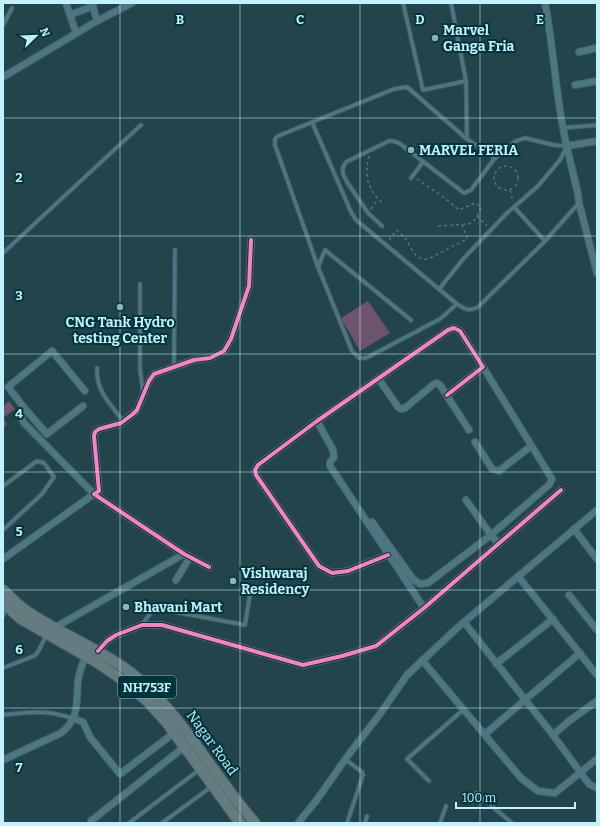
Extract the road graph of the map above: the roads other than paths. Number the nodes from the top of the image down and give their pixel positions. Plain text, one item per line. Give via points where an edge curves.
1 (66, 3) edge
2 (132, 3) edge
3 (403, 3) edge
4 (451, 3) edge
5 (545, 3) edge
6 (93, 5) edge
7 (12, 8) dead end
8 (70, 15) junction
9 (97, 21) junction
10 (3, 25) edge
11 (76, 33) junction
12 (597, 48) edge
13 (579, 52) dead end
14 (3, 76) edge
15 (466, 80) junction
16 (597, 81) edge
17 (575, 85) dead end
18 (312, 122) junction
19 (141, 125) dead end
20 (597, 125) edge
21 (563, 128) junction
22 (467, 139) junction
23 (597, 141) edge
24 (567, 146) junction
25 (495, 158) junction
26 (423, 162) junction
27 (411, 178) road end
28 (579, 203) junction
29 (514, 207) junction
30 (382, 226) dead end
31 (251, 240) dead end
32 (545, 241) junction
33 (175, 250) dead end
34 (3, 253) edge
35 (318, 267) junction
36 (597, 273) edge
37 (140, 284) dead end
38 (439, 289) junction
39 (457, 304) junction
40 (411, 320) dead end
41 (174, 367) junction
42 (483, 367) junction
43 (97, 368) dead end
44 (378, 378) junction
45 (85, 391) dead end
46 (144, 394) junction
47 (447, 395) junction
48 (83, 406) dead end
49 (26, 410) junction
50 (123, 421) junction
51 (317, 422) junction
52 (469, 430) dead end
53 (475, 442) dead end
54 (531, 446) junction
55 (3, 486) edge
56 (561, 490) dead end
57 (94, 494) junction
58 (466, 500) dead end
59 (597, 510) edge
60 (372, 522) dead end
61 (574, 529) junction
62 (3, 530) edge
63 (491, 535) junction
64 (498, 544) junction
65 (184, 554) junction
66 (388, 555) junction
67 (190, 557) junction
68 (3, 559) edge
69 (597, 559) edge
70 (209, 567) dead end
71 (518, 576) junction
72 (176, 580) dead end
73 (3, 590) edge
74 (250, 594) dead end
75 (569, 595) dead end
76 (424, 608) junction
77 (4, 609) edge
78 (553, 619) junction
79 (464, 622) junction
80 (142, 625) junction
81 (597, 630) edge
82 (51, 631) junction
83 (98, 651) junction
84 (580, 654) junction
85 (85, 656) junction
86 (422, 660) junction
87 (496, 664) junction
88 (3, 668) edge
89 (597, 675) edge
90 (526, 701) junction
91 (597, 701) edge
92 (464, 709) junction
93 (3, 715) edge
94 (74, 719) junction
95 (174, 733) junction
96 (485, 734) junction
97 (553, 735) junction
98 (184, 747) junction
99 (345, 759) junction
100 (597, 759) edge
101 (3, 760) edge
102 (200, 769) junction
103 (581, 772) junction
104 (429, 782) dead end
105 (213, 786) junction
106 (597, 788) edge
107 (476, 794) dead end
108 (446, 806) dead end
109 (368, 816) dead end
110 (91, 821) dead end
111 (238, 822) edge
112 (129, 823) edge
113 (162, 823) edge
114 (256, 823) edge
115 (298, 823) edge
116 (347, 823) edge
117 (365, 823) edge
118 (440, 823) edge
119 (512, 823) edge

1 - 8 street
2 - 9 street
3 - 15 lane via 423,90
4 - 15 lane
5 - 21 street
6 - 8 street
6 - 9 street
7 - 10 lane
8 - 11 street
9 - 11 street
11 - 14 street
12 - 13 street
15 - 22 lane
16 - 17 street
18 - 22 lane via 394,89 407,87
18 - 35 lane via 278,136 275,140
18 - 38 lane via 356,220
19 - 34 lane
20 - 21 lane
21 - 24 street
22 - 25 lane
23 - 24 street
24 - 25 lane via 526,138 516,141
24 - 28 street
24 - 29 lane via 560,160 538,186
25 - 26 lane via 471,190 464,193
26 - 27 lane
26 - 30 lane via 398,143 389,141 346,162 342,167 347,182 368,213
28 - 32 lane
28 - 36 street
29 - 32 lane
29 - 38 lane via 464,258
31 - 41 street via 249,286 231,339 224,350 210,358
32 - 39 lane via 478,308 467,310
33 - 41 lane
35 - 39 lane via 352,351 359,358 370,356 440,319
35 - 40 lane via 324,250
37 - 46 lane via 140,370
38 - 39 lane
41 - 46 street via 154,374
42 - 44 street via 460,331 454,328
42 - 47 street
42 - 54 street
43 - 50 lane via 99,388
44 - 47 street via 401,408 405,408 437,384
44 - 51 street
45 - 49 street via 52,351 8,387
46 - 50 street via 134,414
47 - 52 street
48 - 49 street via 47,434
49 - 57 street via 21,416 24,423
50 - 57 street via 95,432 99,491
51 - 66 street via 333,450 334,456 330,466
51 - 66 street via 258,465 256,475 318,566 332,573 348,571
53 - 54 street via 495,471 499,471
54 - 63 street via 552,479 549,485
55 - 62 lane via 37,461 44,463 54,477 42,494
56 - 64 street
57 - 65 street
57 - 68 street
58 - 63 street
59 - 61 street
60 - 63 street via 404,568 420,584 428,583
61 - 69 street
61 - 71 street
63 - 64 street
64 - 76 street
65 - 67 street
65 - 82 street
66 - 76 street
67 - 70 street
67 - 72 street
71 - 78 street
71 - 79 street
73 - 82 highway, Nagar Road / NH753F
74 - 80 lane via 244,625 154,608
75 - 81 street
76 - 80 street via 376,646 304,665 162,625
77 - 82 highway, Nagar Road / NH753F via 21,620
78 - 84 street
78 - 87 street
79 - 86 street
79 - 87 street
80 - 83 street via 116,635
82 - 83 highway, Nagar Road / NH753F
82 - 85 highway, Nagar Road / NH753F
82 - 88 lane via 34,656
83 - 114 highway, Nagar Road / NH753F via 130,672 154,694 174,716
84 - 89 street
84 - 90 street
85 - 94 street via 78,678
85 - 95 highway, Nagar Road / NH753F via 124,681 147,701
86 - 92 street
86 - 99 street via 407,675
87 - 90 street
90 - 96 street
90 - 97 street
91 - 97 street
92 - 96 street
92 - 104 lane via 407,759
93 - 94 lane via 39,711 62,714
94 - 95 street via 83,722 90,737 120,774
94 - 101 street via 61,732
95 - 98 highway, Nagar Road / NH753F
96 - 103 street via 521,778 538,791 555,792
97 - 103 street
98 - 102 highway, Nagar Road / NH753F
98 - 110 street
99 - 115 street
99 - 116 lane via 363,775
100 - 103 street
102 - 105 highway, Nagar Road / NH753F
102 - 112 lane
103 - 106 street via 589,784
105 - 111 highway, Nagar Road / NH753F
105 - 113 lane
107 - 119 lane
108 - 118 lane
109 - 117 lane

